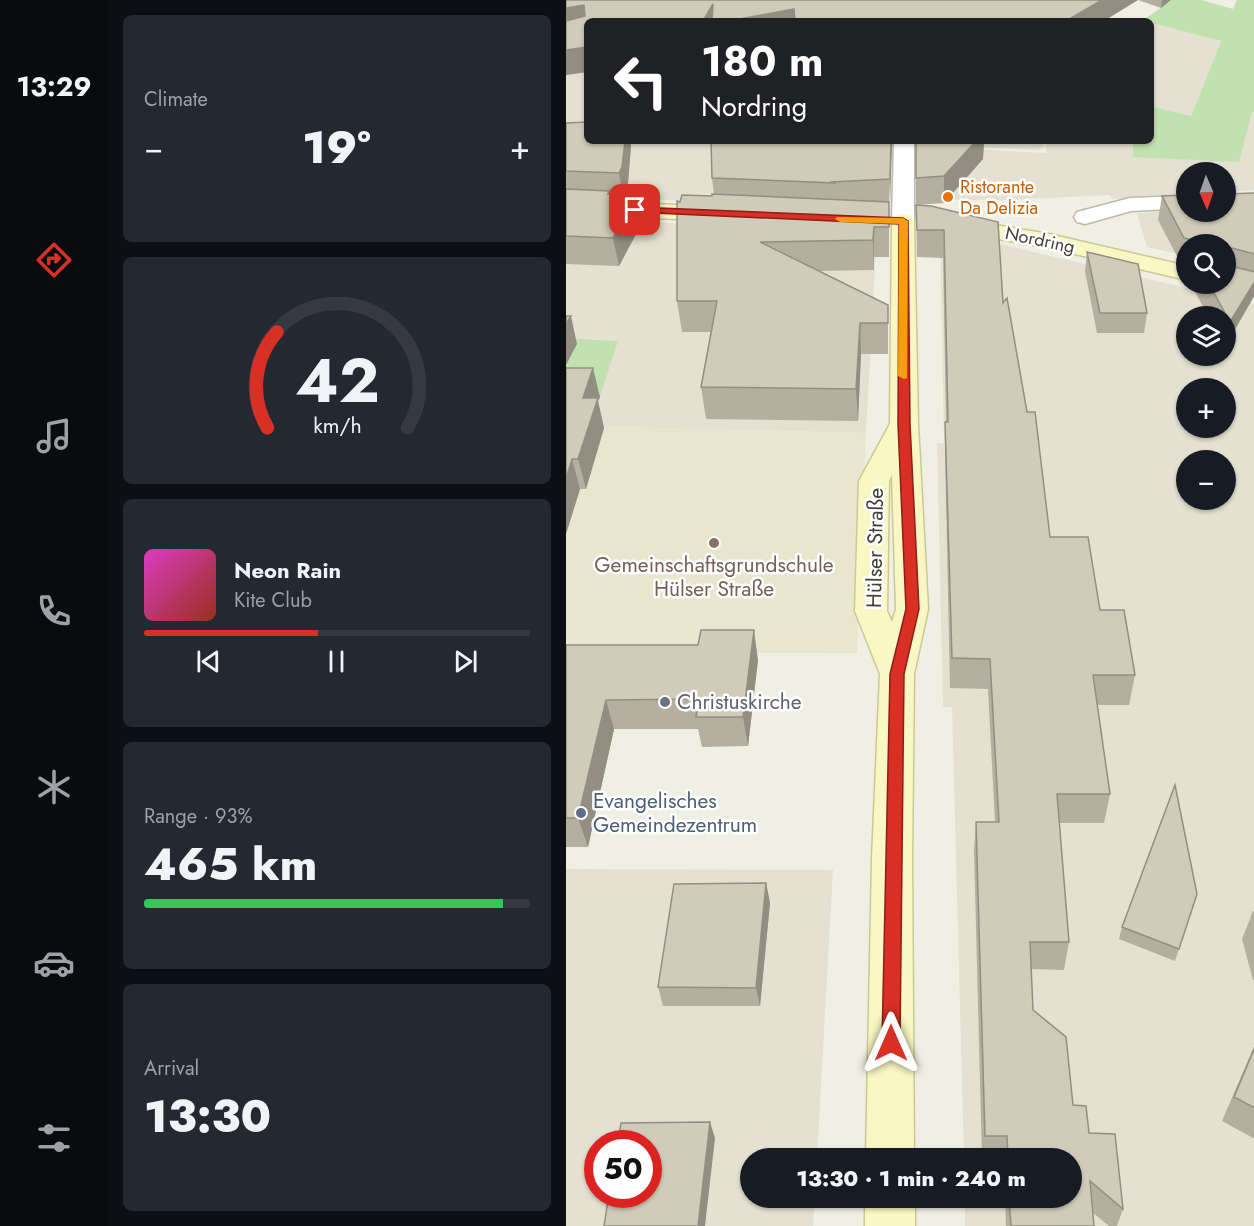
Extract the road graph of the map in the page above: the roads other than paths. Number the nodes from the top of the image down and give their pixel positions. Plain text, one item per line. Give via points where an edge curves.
1 (904, 144) edge
2 (1176, 203) edge
3 (566, 207) edge
4 (739, 215) edge
5 (1085, 217) dead end
6 (911, 222) junction
7 (1176, 270) edge
8 (904, 424) junction
9 (897, 674) junction
10 (890, 1148) edge
11 (890, 1208) edge
12 (890, 1226) edge

1 - 6 street, Hülser Straße
2 - 5 street via 1130,205
3 - 4 main road
6 - 7 main road, Nordring via 1007,232
6 - 8 main road, Hülser Straße
8 - 9 main road, Hülser Straße via 912,609
8 - 9 main road, Hülser Straße via 874,481 873,499 871,611
9 - 10 main road, Hülser Straße
11 - 12 main road

